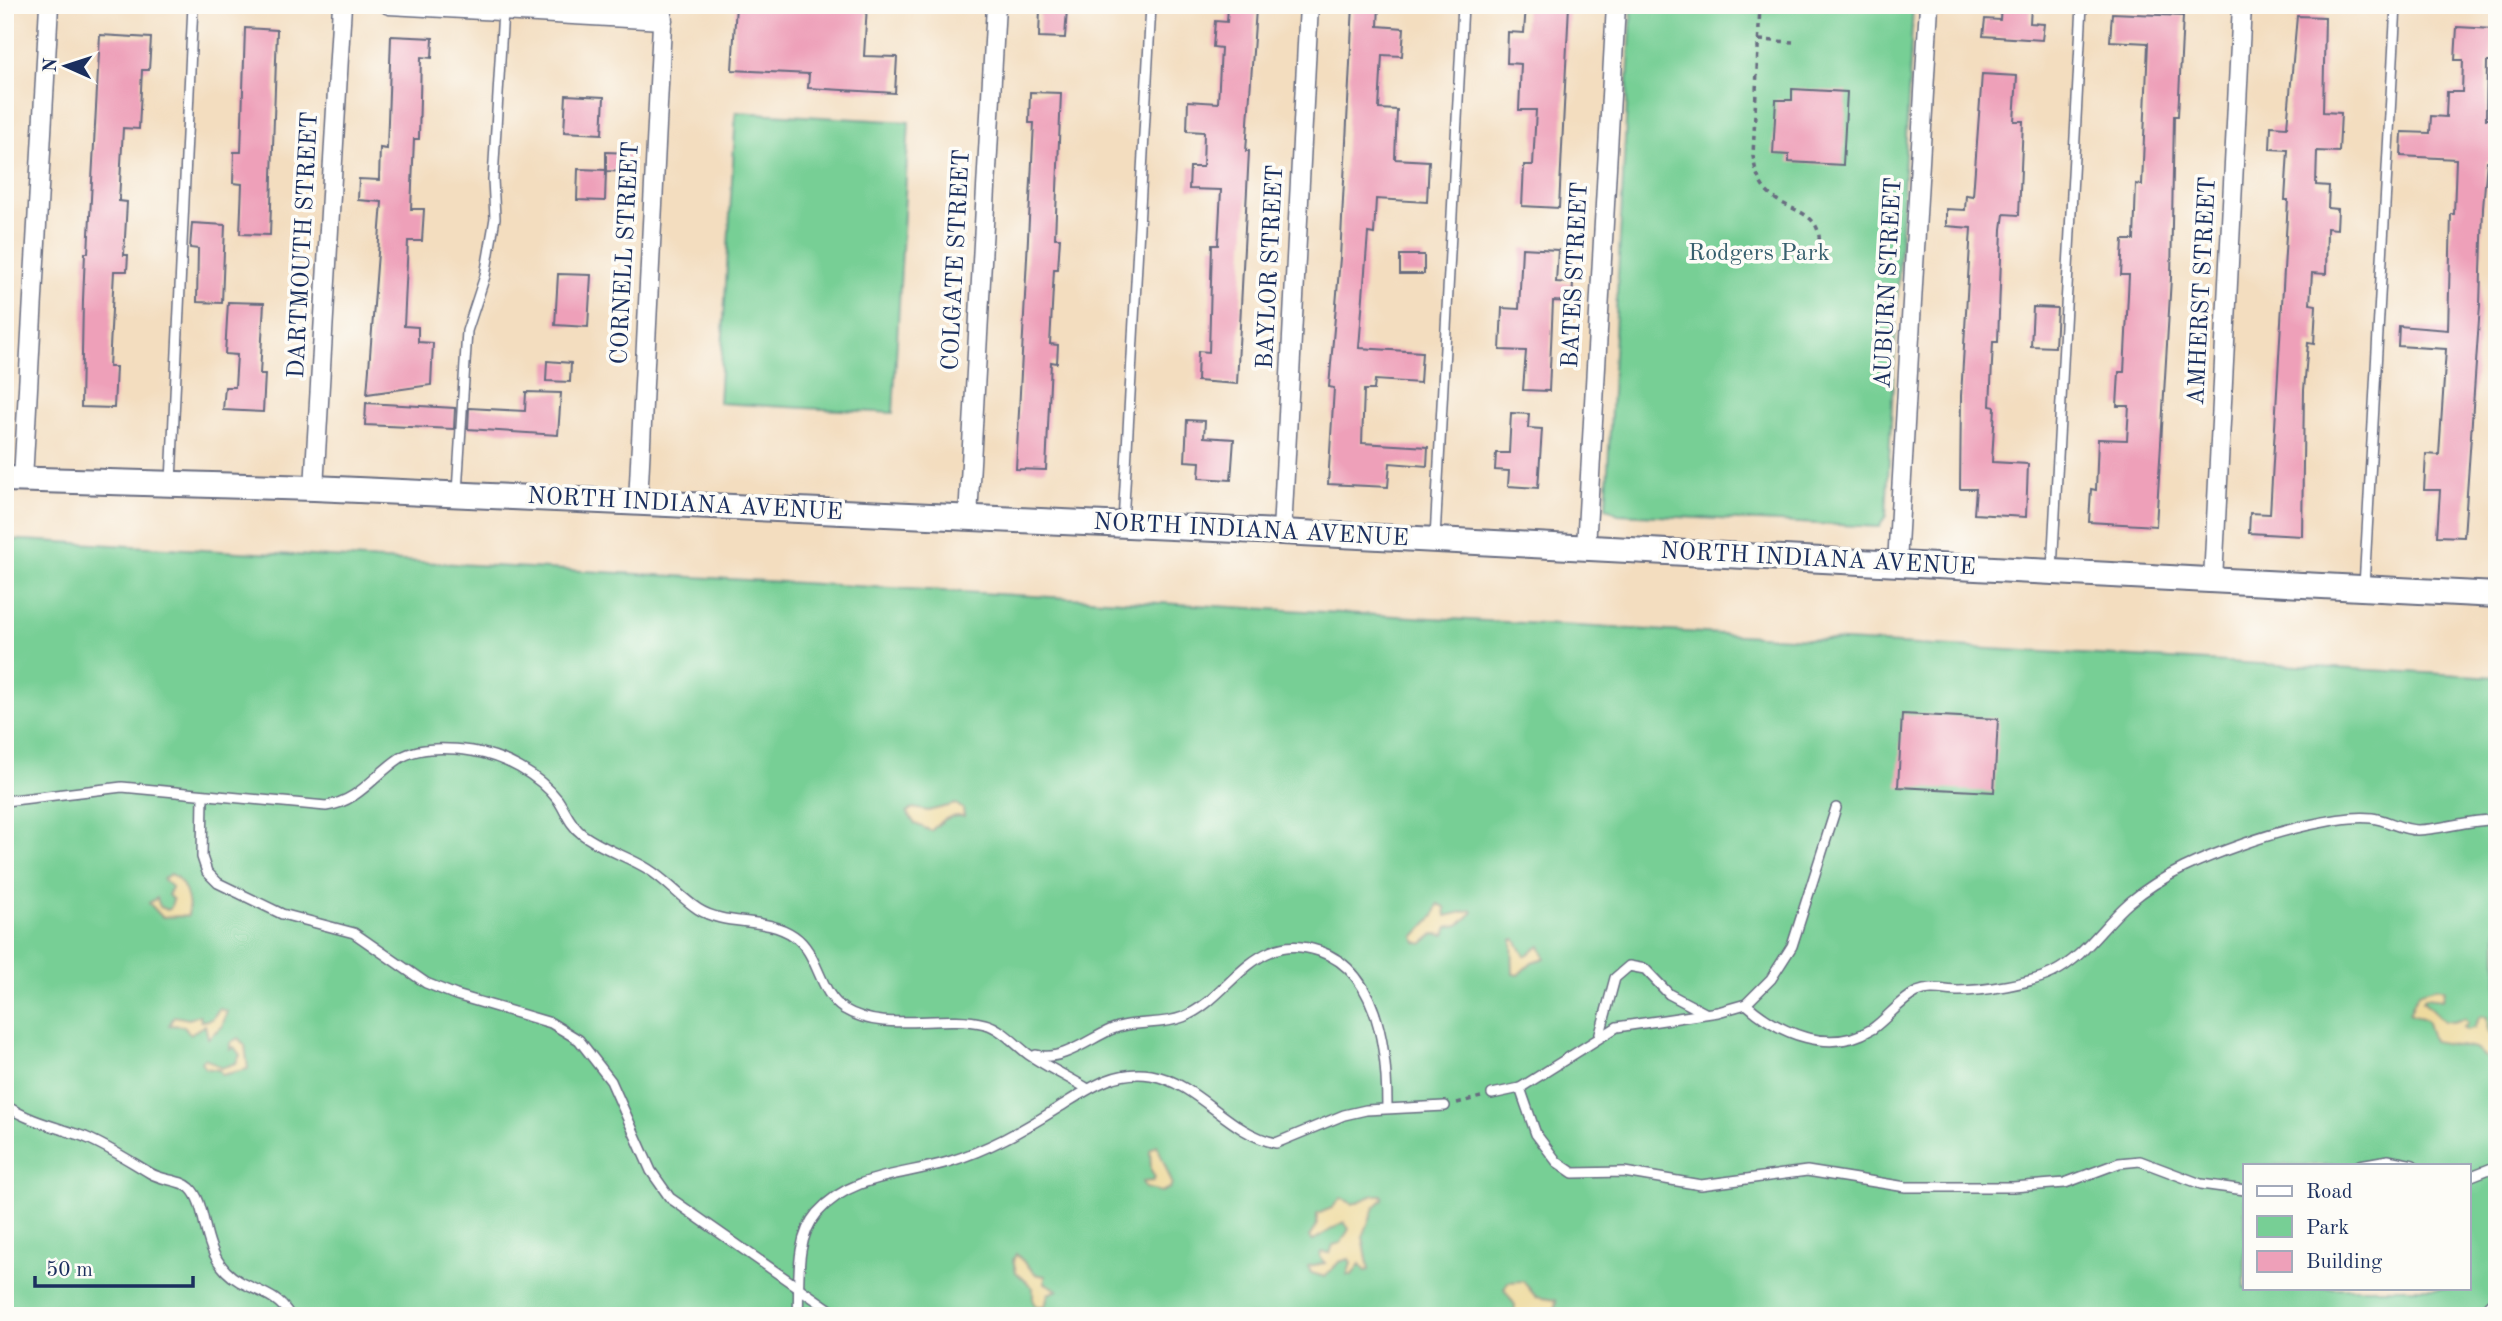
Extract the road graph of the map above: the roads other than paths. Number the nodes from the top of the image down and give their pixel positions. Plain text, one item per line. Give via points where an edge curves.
1 (49, 5) edge
2 (193, 5) edge
3 (342, 5) edge
4 (389, 5) edge
5 (996, 5) edge
6 (1151, 5) edge
7 (1309, 5) edge
8 (1462, 5) edge
9 (1616, 5) edge
10 (1929, 5) edge
11 (2082, 5) edge
12 (2242, 5) edge
13 (2396, 5) edge
14 (504, 9) edge
15 (663, 13) edge
16 (14, 479) edge
17 (171, 484) junction
18 (314, 488) junction
19 (457, 495) junction
20 (638, 503) junction
21 (968, 518) junction
22 (1123, 525) junction
23 (1282, 532) junction
24 (1435, 540) junction
25 (1586, 548) junction
26 (1897, 564) junction
27 (2052, 572) junction
28 (2213, 580) junction
29 (2364, 588) junction
30 (2497, 596) edge
31 (203, 796) junction
32 (5, 801) edge
33 (1836, 808) dead end
34 (2497, 820) edge
35 (1746, 1004) junction
36 (1706, 1013) junction
37 (1600, 1034) junction
38 (1028, 1053) junction
39 (1088, 1088) junction
40 (1520, 1088) junction
41 (1492, 1094) road end
42 (5, 1105) edge
43 (1445, 1106) road end
44 (1387, 1107) junction
45 (2366, 1164) edge
46 (2408, 1164) edge
47 (2497, 1166) edge
48 (2470, 1177) edge
49 (2243, 1190) edge
50 (800, 1289) junction
51 (2497, 1297) edge
52 (290, 1316) edge
53 (799, 1316) edge
54 (839, 1316) edge
55 (2478, 1316) edge

1 - 16 street
2 - 17 lane
3 - 18 street, DARTMOUTH STREET
4 - 14 street
5 - 21 street, COLGATE STREET
6 - 22 lane
7 - 23 street, BAYLOR STREET
8 - 24 lane
9 - 25 street, BATES STREET
10 - 26 street, AUBURN STREET
11 - 27 lane
12 - 28 street, AMHERST STREET
13 - 29 lane
14 - 15 street
14 - 19 lane via 495,218 485,276 467,331
15 - 20 street, CORNELL STREET
16 - 17 main road, NORTH INDIANA AVENUE
17 - 18 main road, NORTH INDIANA AVENUE
18 - 19 main road, NORTH INDIANA AVENUE
19 - 20 main road, NORTH INDIANA AVENUE
20 - 21 main road, NORTH INDIANA AVENUE
21 - 22 main road, NORTH INDIANA AVENUE
22 - 23 main road, NORTH INDIANA AVENUE
23 - 24 main road, NORTH INDIANA AVENUE
24 - 25 main road, NORTH INDIANA AVENUE
25 - 26 main road, NORTH INDIANA AVENUE
26 - 27 main road, NORTH INDIANA AVENUE
27 - 28 main road, NORTH INDIANA AVENUE
28 - 29 main road, NORTH INDIANA AVENUE
29 - 30 main road, NORTH INDIANA AVENUE
31 - 32 lane via 122,787
31 - 38 lane via 326,806 355,797 411,753 490,755 520,767 538,782 557,799 582,834 650,870 706,914 793,935 842,1008 872,1019 989,1025
31 - 50 lane via 202,857 207,872 218,883 282,914 354,933 426,983 566,1030 594,1056 611,1081 651,1171 670,1198
33 - 35 lane via 1792,946 1771,979
34 - 35 lane via 2421,830 2355,818 2244,843 2147,888 2077,957 2049,975 1977,990 1929,988 1906,999 1871,1030 1837,1041 1801,1036
35 - 36 lane
36 - 37 lane via 1631,1023
36 - 37 lane via 1669,994 1645,969 1629,966 1615,978
37 - 40 lane
38 - 39 lane
38 - 44 lane via 1045,1058 1113,1029 1181,1018 1258,958 1287,946 1305,947 1341,963 1365,993 1383,1044
39 - 44 lane via 1116,1075 1150,1074 1276,1143 1344,1115
39 - 50 lane via 982,1150 864,1181 827,1202 804,1232
40 - 41 lane
40 - 49 lane via 1536,1134 1557,1162 1573,1174 1624,1171 1701,1185 1807,1171 1906,1187 2013,1187 2065,1183 2119,1163 2140,1161 2202,1184
42 - 52 lane via 124,1155 151,1174 184,1184 199,1200 208,1245 227,1272 280,1301
43 - 44 lane
45 - 46 lane via 2388,1160
47 - 48 lane
50 - 53 lane
50 - 54 lane
51 - 55 lane

